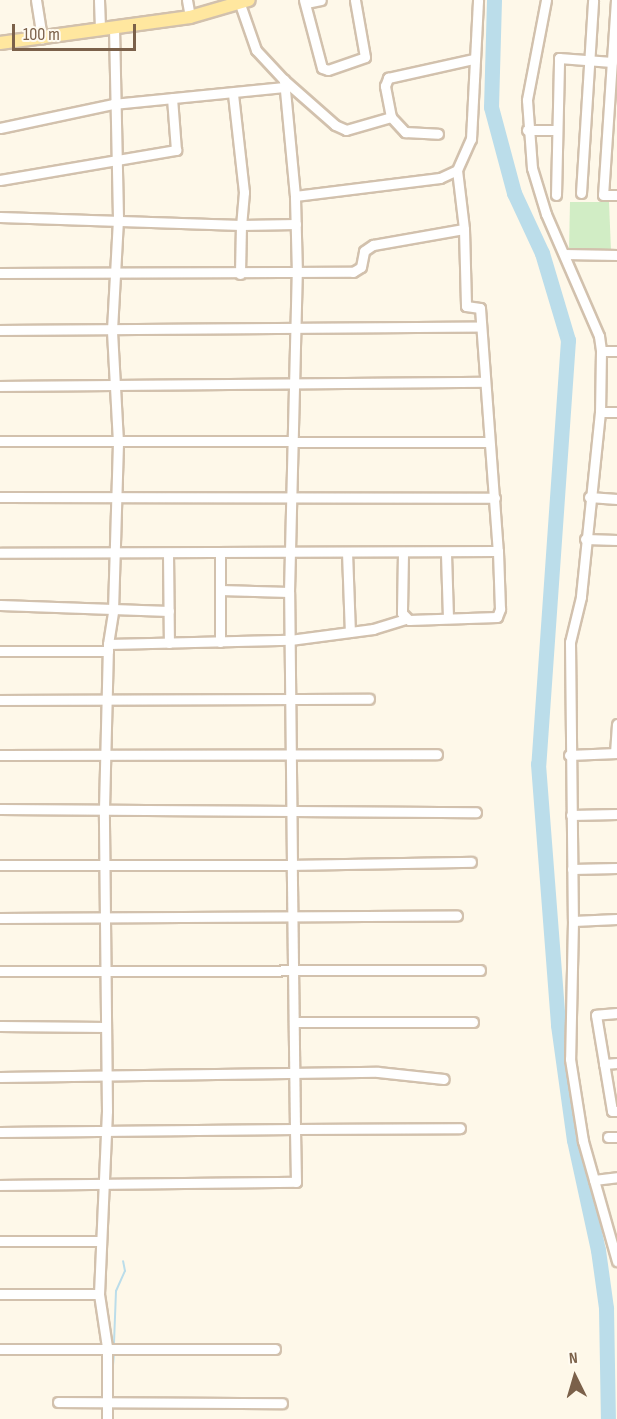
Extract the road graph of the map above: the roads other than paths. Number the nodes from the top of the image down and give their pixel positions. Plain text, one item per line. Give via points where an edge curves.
1 (36, 0) edge
2 (99, 0) edge
3 (187, 0) edge
4 (321, 0) edge
5 (355, 0) edge
6 (478, 0) edge
7 (546, 0) edge
8 (593, 0) edge
9 (616, 0) edge
10 (305, 1) edge
11 (244, 2) edge
12 (190, 17) junction
13 (114, 27) junction
14 (100, 30) junction
15 (615, 37) edge
16 (42, 39) junction
17 (0, 43) edge
18 (474, 59) junction
19 (591, 60) junction
20 (612, 62) junction
21 (284, 83) junction
22 (614, 89) edge
23 (233, 94) junction
24 (172, 98) junction
25 (114, 104) junction
26 (391, 117) junction
27 (0, 128) edge
28 (527, 130) junction
29 (555, 130) junction
30 (438, 134) dead end
31 (612, 141) edge
32 (117, 160) junction
33 (457, 170) junction
34 (0, 180) edge
35 (581, 193) dead end
36 (556, 195) dead end
37 (617, 195) edge
38 (295, 196) junction
39 (0, 217) edge
40 (118, 218) junction
41 (296, 224) junction
42 (242, 225) junction
43 (464, 229) junction
44 (564, 254) junction
45 (617, 255) edge
46 (0, 273) edge
47 (112, 274) junction
48 (240, 274) junction
49 (297, 274) junction
50 (481, 327) junction
51 (0, 330) edge
52 (112, 330) junction
53 (294, 330) junction
54 (601, 351) junction
55 (617, 351) edge
56 (485, 382) junction
57 (294, 384) junction
58 (0, 386) edge
59 (118, 388) junction
60 (600, 412) junction
61 (617, 412) edge
62 (0, 441) edge
63 (118, 442) junction
64 (293, 442) junction
65 (489, 442) junction
66 (0, 497) edge
67 (292, 497) junction
68 (589, 497) junction
69 (115, 498) junction
70 (495, 498) junction
71 (617, 498) edge
72 (585, 539) junction
73 (617, 540) edge
74 (290, 551) junction
75 (498, 551) junction
76 (220, 552) junction
77 (347, 552) junction
78 (0, 553) edge
79 (168, 553) junction
80 (403, 553) junction
81 (115, 554) junction
82 (446, 554) junction
83 (220, 590) junction
84 (289, 592) junction
85 (0, 605) edge
86 (113, 611) junction
87 (169, 611) junction
88 (448, 618) junction
89 (405, 619) junction
90 (350, 632) junction
91 (290, 640) junction
92 (220, 642) junction
93 (169, 643) junction
94 (108, 647) junction
95 (0, 651) edge
96 (369, 699) dead end
97 (0, 700) edge
98 (290, 700) junction
99 (108, 701) junction
100 (617, 724) edge
101 (616, 753) edge
102 (437, 754) dead end
103 (0, 755) edge
104 (289, 755) junction
105 (569, 755) junction
106 (108, 757) junction
107 (0, 809) edge
108 (104, 809) junction
109 (289, 809) junction
110 (476, 812) dead end
111 (617, 814) edge
112 (572, 815) junction
113 (471, 862) dead end
114 (0, 865) edge
115 (292, 865) junction
116 (107, 867) junction
117 (617, 868) edge
118 (572, 869) junction
119 (294, 916) junction
120 (458, 916) dead end
121 (0, 918) edge
122 (108, 918) junction
123 (617, 919) edge
124 (573, 921) junction
125 (293, 968) junction
126 (480, 970) dead end
127 (0, 971) edge
128 (107, 971) junction
129 (617, 1013) edge
130 (294, 1022) junction
131 (473, 1022) dead end
132 (0, 1026) edge
133 (106, 1027) junction
134 (617, 1063) edge
135 (604, 1064) junction
136 (295, 1075) junction
137 (0, 1077) edge
138 (106, 1077) junction
139 (444, 1079) dead end
140 (617, 1111) edge
141 (460, 1128) dead end
142 (296, 1129) junction
143 (0, 1132) edge
144 (105, 1133) junction
145 (617, 1177) edge
146 (594, 1180) junction
147 (0, 1185) edge
148 (105, 1185) junction
149 (617, 1216) edge
150 (605, 1218) junction
151 (0, 1241) edge
152 (100, 1241) junction
153 (617, 1261) edge
154 (0, 1294) edge
155 (99, 1294) junction
156 (107, 1347) junction
157 (0, 1349) edge
158 (275, 1349) dead end
159 (58, 1402) dead end
160 (106, 1402) junction
161 (282, 1403) dead end
162 (107, 1419) edge

1 - 16 street
2 - 14 street
3 - 12 street
4 - 10 street
5 - 10 street via 365,57 328,70 322,68
6 - 18 street
7 - 28 street via 532,67
8 - 19 street
9 - 15 street
11 - 12 main road
11 - 21 street via 256,50
12 - 13 main road
13 - 14 main road
13 - 25 street
14 - 16 main road
15 - 20 street
16 - 17 main road
18 - 26 street via 388,78 385,86
18 - 33 street via 471,139
19 - 20 street
19 - 29 street via 559,58
19 - 35 street
20 - 22 street
21 - 23 street
21 - 26 street via 340,129
21 - 38 street
22 - 31 street
23 - 24 street
23 - 42 street via 244,192
24 - 25 street
24 - 32 street via 176,150
25 - 27 street
25 - 32 street
26 - 30 street via 405,132
28 - 29 street
28 - 44 street via 532,168
29 - 36 street
31 - 37 street via 603,195
32 - 34 street
32 - 40 street
33 - 38 street via 440,178
33 - 43 street
38 - 41 street
39 - 40 street
40 - 42 street
40 - 47 street
41 - 42 street
41 - 49 street
42 - 48 street
43 - 49 street via 373,245 364,251 361,267 353,272
43 - 50 street via 466,306 480,308
44 - 45 street
44 - 54 street via 599,336
46 - 47 street
47 - 48 street
47 - 52 street
48 - 49 street
49 - 53 street
50 - 53 street
50 - 56 street
51 - 52 street
52 - 53 street
52 - 59 street
53 - 57 street
54 - 55 street
54 - 60 street
56 - 57 street
56 - 65 street
57 - 59 street
57 - 64 street
58 - 59 street
59 - 63 street
60 - 61 street
60 - 68 street
62 - 63 street
63 - 64 street
63 - 69 street
64 - 65 street
64 - 67 street
65 - 70 street
66 - 69 street
67 - 69 street
67 - 70 street
67 - 74 street
68 - 71 street
68 - 72 street
69 - 81 street
70 - 75 street
72 - 73 street
72 - 105 street via 581,597 570,642
74 - 76 street
74 - 77 street
74 - 84 street
75 - 82 street
75 - 88 street via 500,614
76 - 79 street
76 - 83 street
77 - 80 street
77 - 90 street
78 - 81 street
79 - 81 street
79 - 87 street
80 - 82 street
80 - 89 street
81 - 86 street
82 - 88 street
83 - 84 street
83 - 92 street
84 - 91 street
85 - 86 street
86 - 87 street
86 - 94 street
87 - 93 street
88 - 89 street
89 - 90 street
90 - 91 street
91 - 92 street
91 - 98 street
92 - 93 street
93 - 94 street
94 - 95 street
94 - 99 street
96 - 98 street
97 - 99 street
98 - 99 street
98 - 104 street
99 - 106 street
100 - 101 street
101 - 105 street
102 - 104 street
103 - 106 street
104 - 106 street
104 - 109 street
105 - 112 street
106 - 108 street
107 - 108 street
108 - 109 street
108 - 116 street
109 - 110 street
109 - 115 street
111 - 112 street
112 - 118 street
113 - 115 street
114 - 116 street
115 - 116 street
115 - 119 street
116 - 122 street
117 - 118 street
118 - 124 street
119 - 120 street
119 - 122 street
119 - 125 street
121 - 122 street
122 - 128 street
123 - 124 street
124 - 146 street via 570,1059
125 - 126 street
125 - 128 street
125 - 130 street
127 - 128 street
128 - 133 street
129 - 135 street via 596,1015
130 - 131 street
130 - 136 street
132 - 133 street
133 - 138 street
134 - 135 street
135 - 140 street via 612,1111
136 - 138 street
136 - 139 street via 378,1072
136 - 142 street
137 - 138 street
138 - 144 street
141 - 142 street
142 - 144 street
142 - 148 street via 296,1182
143 - 144 street
144 - 148 street
145 - 146 street
146 - 150 street
147 - 148 street
148 - 152 street
149 - 150 street
150 - 153 street
151 - 152 street
152 - 155 street
154 - 155 street
155 - 156 street
156 - 157 street
156 - 158 street
156 - 160 street
159 - 160 street
160 - 161 street
160 - 162 street

